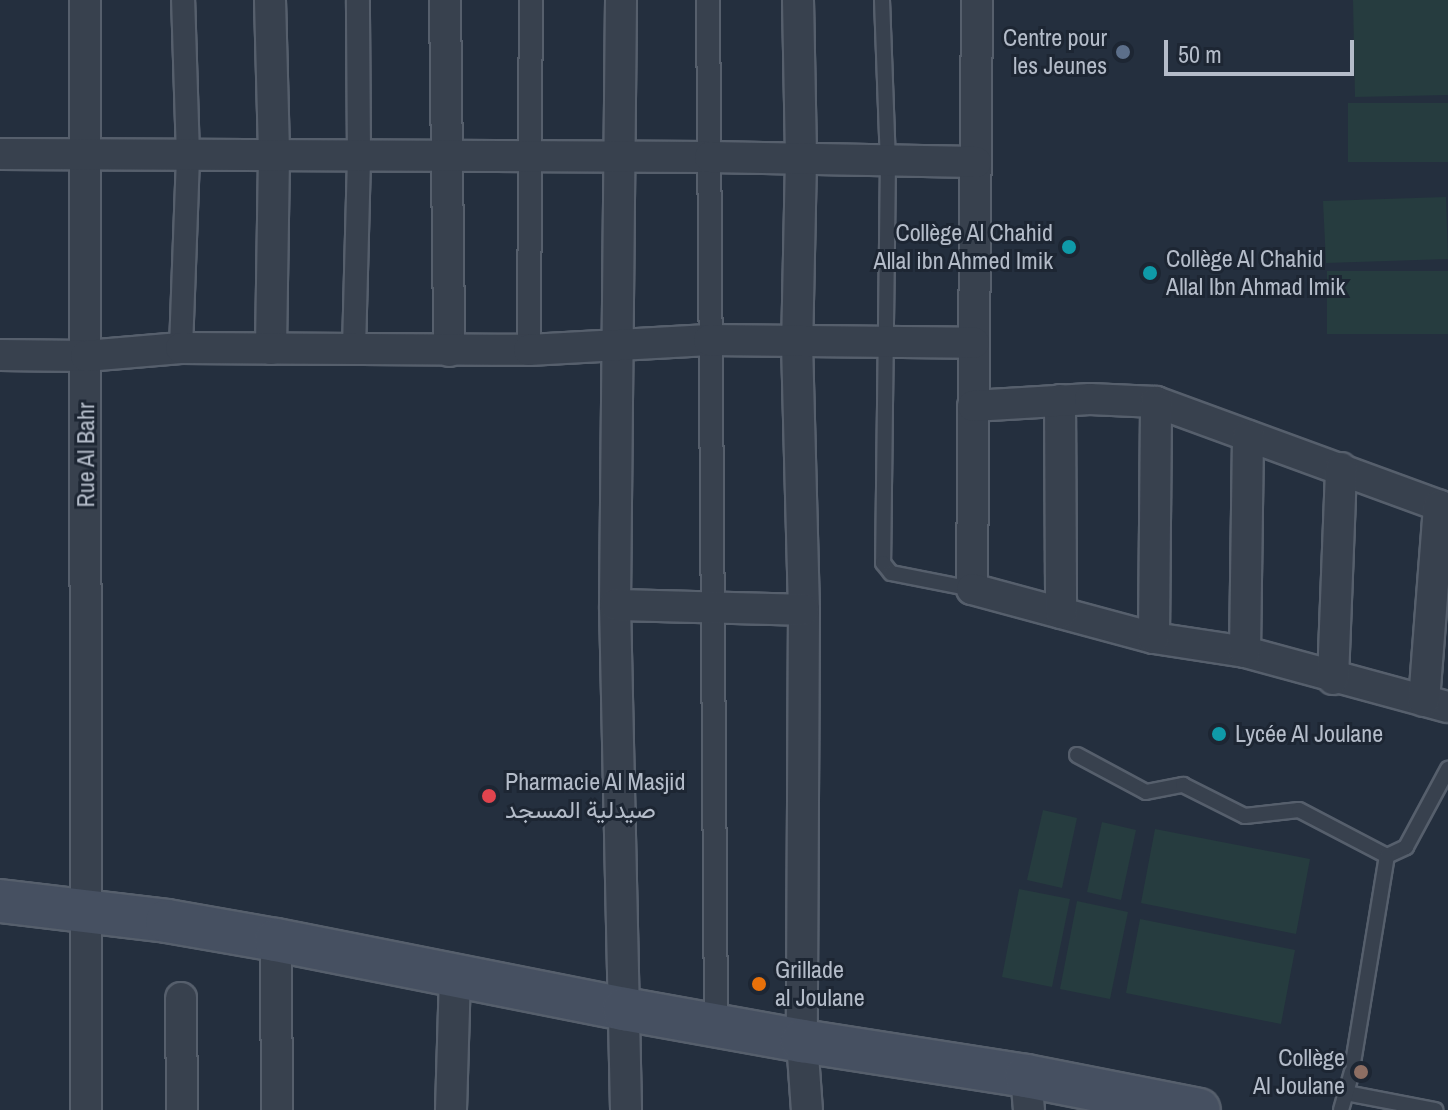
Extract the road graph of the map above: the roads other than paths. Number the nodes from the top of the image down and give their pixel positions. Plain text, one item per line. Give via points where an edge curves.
1 (85, 0) edge
2 (183, 0) edge
3 (270, 0) edge
4 (358, 0) edge
5 (445, 0) edge
6 (531, 0) edge
7 (621, 0) edge
8 (708, 0) edge
9 (798, 0) edge
10 (882, 0) edge
11 (977, 0) edge
12 (0, 154) edge
13 (85, 155) junction
14 (447, 155) junction
15 (188, 156) junction
16 (274, 156) junction
17 (359, 157) junction
18 (710, 157) junction
19 (531, 158) junction
20 (622, 159) junction
21 (801, 159) junction
22 (888, 160) junction
23 (976, 162) junction
24 (709, 340) junction
25 (797, 343) junction
26 (887, 343) junction
27 (974, 343) junction
28 (619, 345) junction
29 (181, 348) junction
30 (271, 349) junction
31 (354, 349) junction
32 (529, 350) junction
33 (449, 351) junction
34 (0, 355) edge
35 (86, 356) junction
36 (1060, 400) junction
37 (1156, 402) junction
38 (973, 406) junction
39 (1248, 436) junction
40 (1341, 468) junction
41 (1444, 508) edge
42 (972, 589) junction
43 (615, 605) junction
44 (711, 606) junction
45 (804, 610) junction
46 (1061, 613) junction
47 (1154, 638) junction
48 (1245, 652) junction
49 (1333, 679) junction
50 (1436, 704) edge
51 (1077, 755) dead end
52 (1448, 769) edge
53 (1387, 856) junction
54 (0, 901) edge
55 (87, 910) junction
56 (276, 940) junction
57 (455, 975) junction
58 (181, 998) dead end
59 (624, 1009) junction
60 (716, 1025) junction
61 (802, 1041) junction
62 (1028, 1093) edge
63 (1346, 1093) junction
64 (1135, 1103) edge
65 (86, 1110) edge
66 (182, 1110) edge
67 (277, 1110) edge
68 (451, 1110) edge
69 (626, 1110) edge
70 (807, 1110) edge
71 (1199, 1110) edge
72 (1341, 1110) edge
73 (1435, 1110) edge

1 - 13 street, Rue Al Bahr
2 - 15 street
3 - 16 street
4 - 17 street
5 - 14 street
6 - 19 street
7 - 20 street
8 - 18 street
9 - 21 street
10 - 22 lane
11 - 23 street
12 - 13 street
13 - 15 street
13 - 35 street, Rue Al Bahr
14 - 17 street
14 - 19 street
14 - 33 street
15 - 16 street
15 - 29 street
16 - 17 street
16 - 30 street
17 - 31 street
18 - 20 street
18 - 21 street
18 - 24 street
19 - 20 street
19 - 32 street
20 - 28 street
21 - 22 street
21 - 25 street
22 - 23 street
22 - 26 lane
23 - 27 street
24 - 25 street
24 - 28 street
24 - 44 street
25 - 26 street
25 - 45 street
26 - 27 street
26 - 42 lane via 883,563 891,573
27 - 38 street
28 - 32 street
28 - 43 street
29 - 30 street
29 - 35 street
30 - 31 street
31 - 33 street
32 - 33 street
34 - 35 street
35 - 55 street, Rue Al Bahr
36 - 37 street
36 - 38 street
36 - 46 street
37 - 39 street
37 - 47 street
38 - 42 street
39 - 40 street
39 - 48 street
40 - 41 street
40 - 49 street
41 - 50 street
42 - 46 street
43 - 44 street
43 - 59 street
44 - 45 street
44 - 60 street
45 - 61 street
46 - 47 street
47 - 48 street
48 - 49 street
49 - 50 street
51 - 53 lane via 1146,792 1183,785 1245,816 1299,810
52 - 53 lane via 1406,847
53 - 63 lane
54 - 55 main road
55 - 56 main road
55 - 65 street, Rue Al Bahr
56 - 57 main road
56 - 67 street
57 - 59 main road
57 - 68 street
58 - 66 street
59 - 60 main road
59 - 69 street
60 - 61 main road
61 - 62 main road
61 - 70 street
62 - 64 main road
63 - 72 lane
63 - 73 lane
64 - 71 main road

